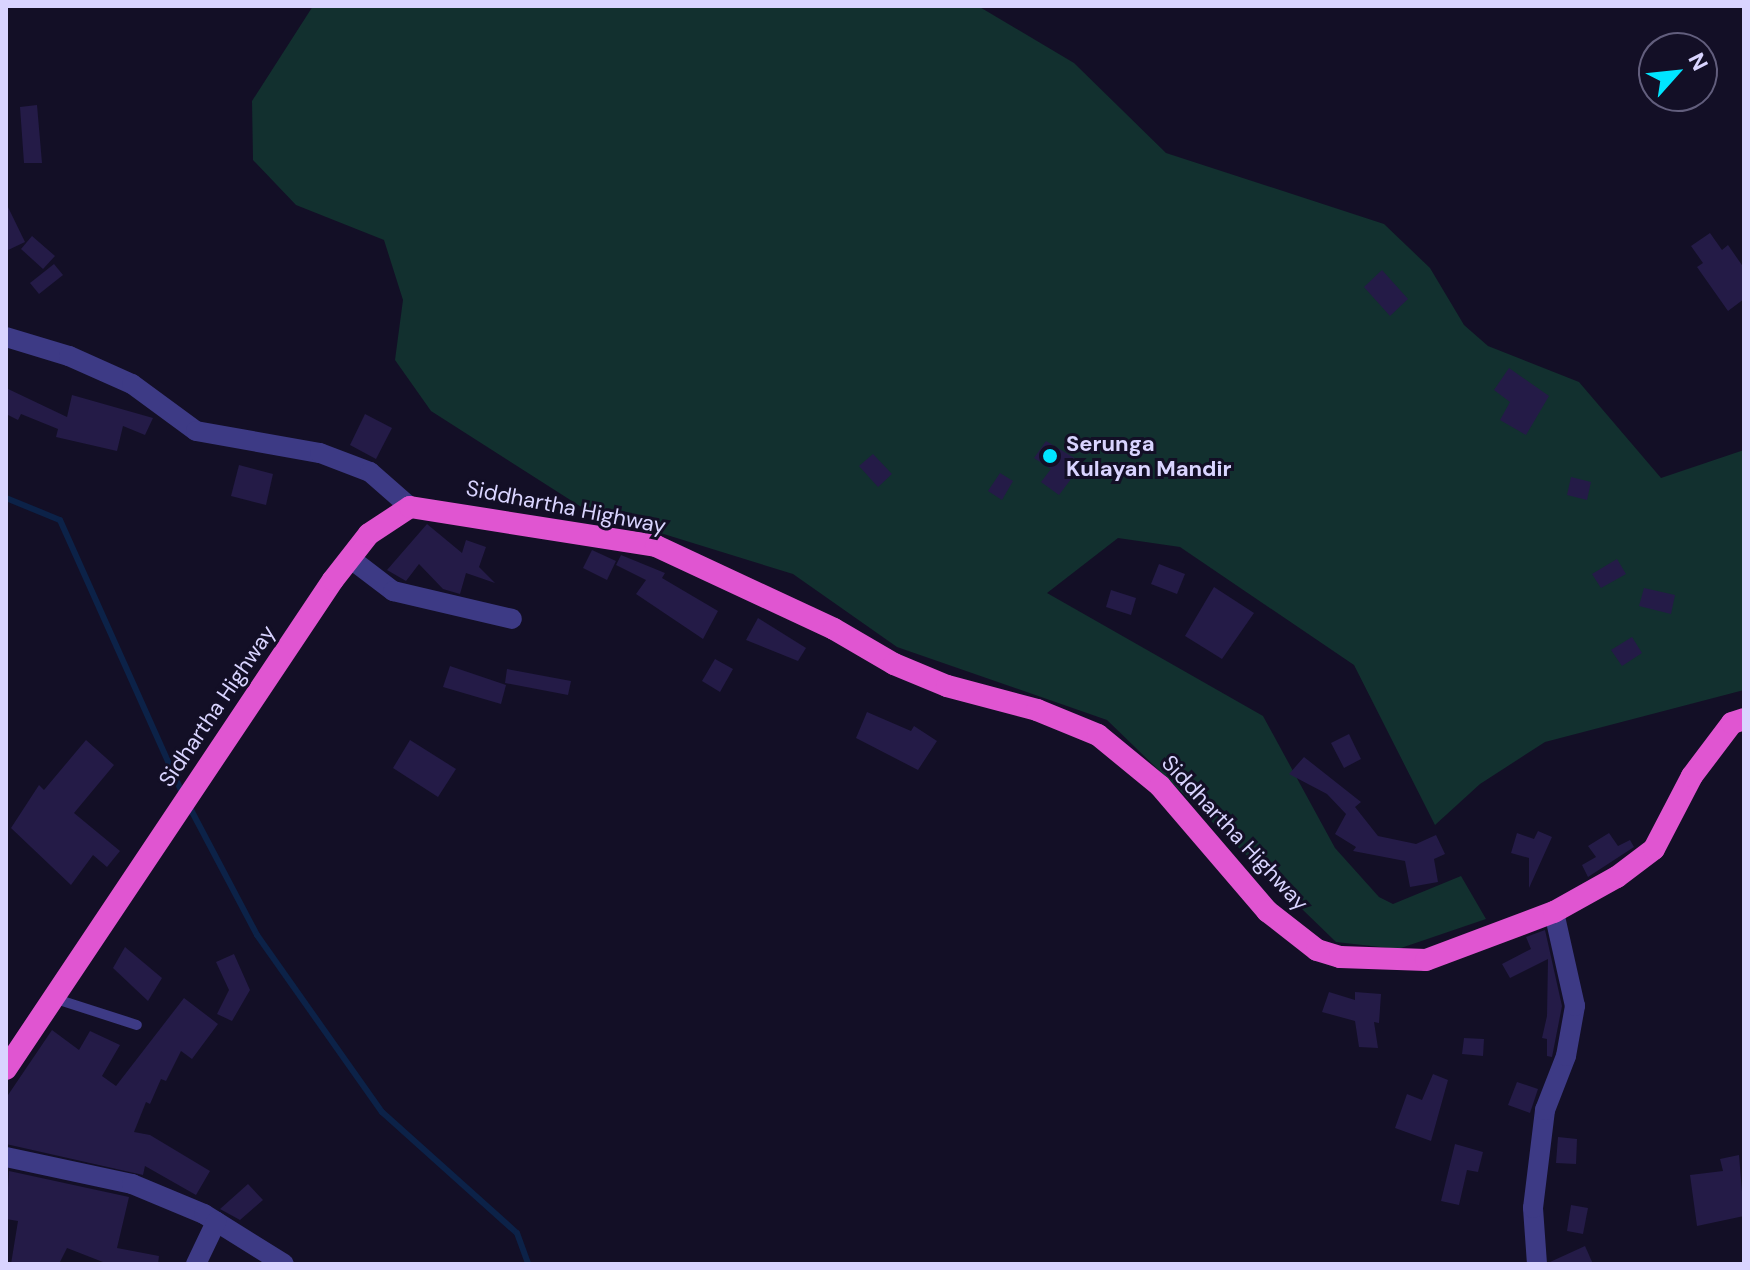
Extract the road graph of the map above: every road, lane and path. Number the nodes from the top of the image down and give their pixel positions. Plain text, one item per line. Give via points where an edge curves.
1 (6, 337) edge
2 (410, 507) junction
3 (351, 559) junction
4 (512, 619) dead end
5 (1744, 719) edge
6 (1554, 912) junction
7 (53, 998) junction
8 (137, 1025) dead end
9 (6, 1069) edge
10 (6, 1157) edge
11 (216, 1222) junction
12 (196, 1264) edge
13 (284, 1264) edge
14 (1537, 1264) edge

1 - 2 street via 69,356 132,384 196,431 320,453 370,472
2 - 3 highway via 384,520
2 - 6 highway, Siddhartha Highway via 656,546 834,629 894,664 1098,735 1160,786 1267,911 1317,950 1380,962 1426,960
3 - 4 street via 393,591
3 - 7 highway, Sidhartha Highway
5 - 6 highway, Siddhartha Highway via 1732,723 1699,765 1654,849
6 - 14 street via 1575,1006 1566,1056 1545,1110 1533,1208
7 - 8 lane
7 - 9 highway
10 - 11 street via 132,1184
11 - 12 street
11 - 13 street

